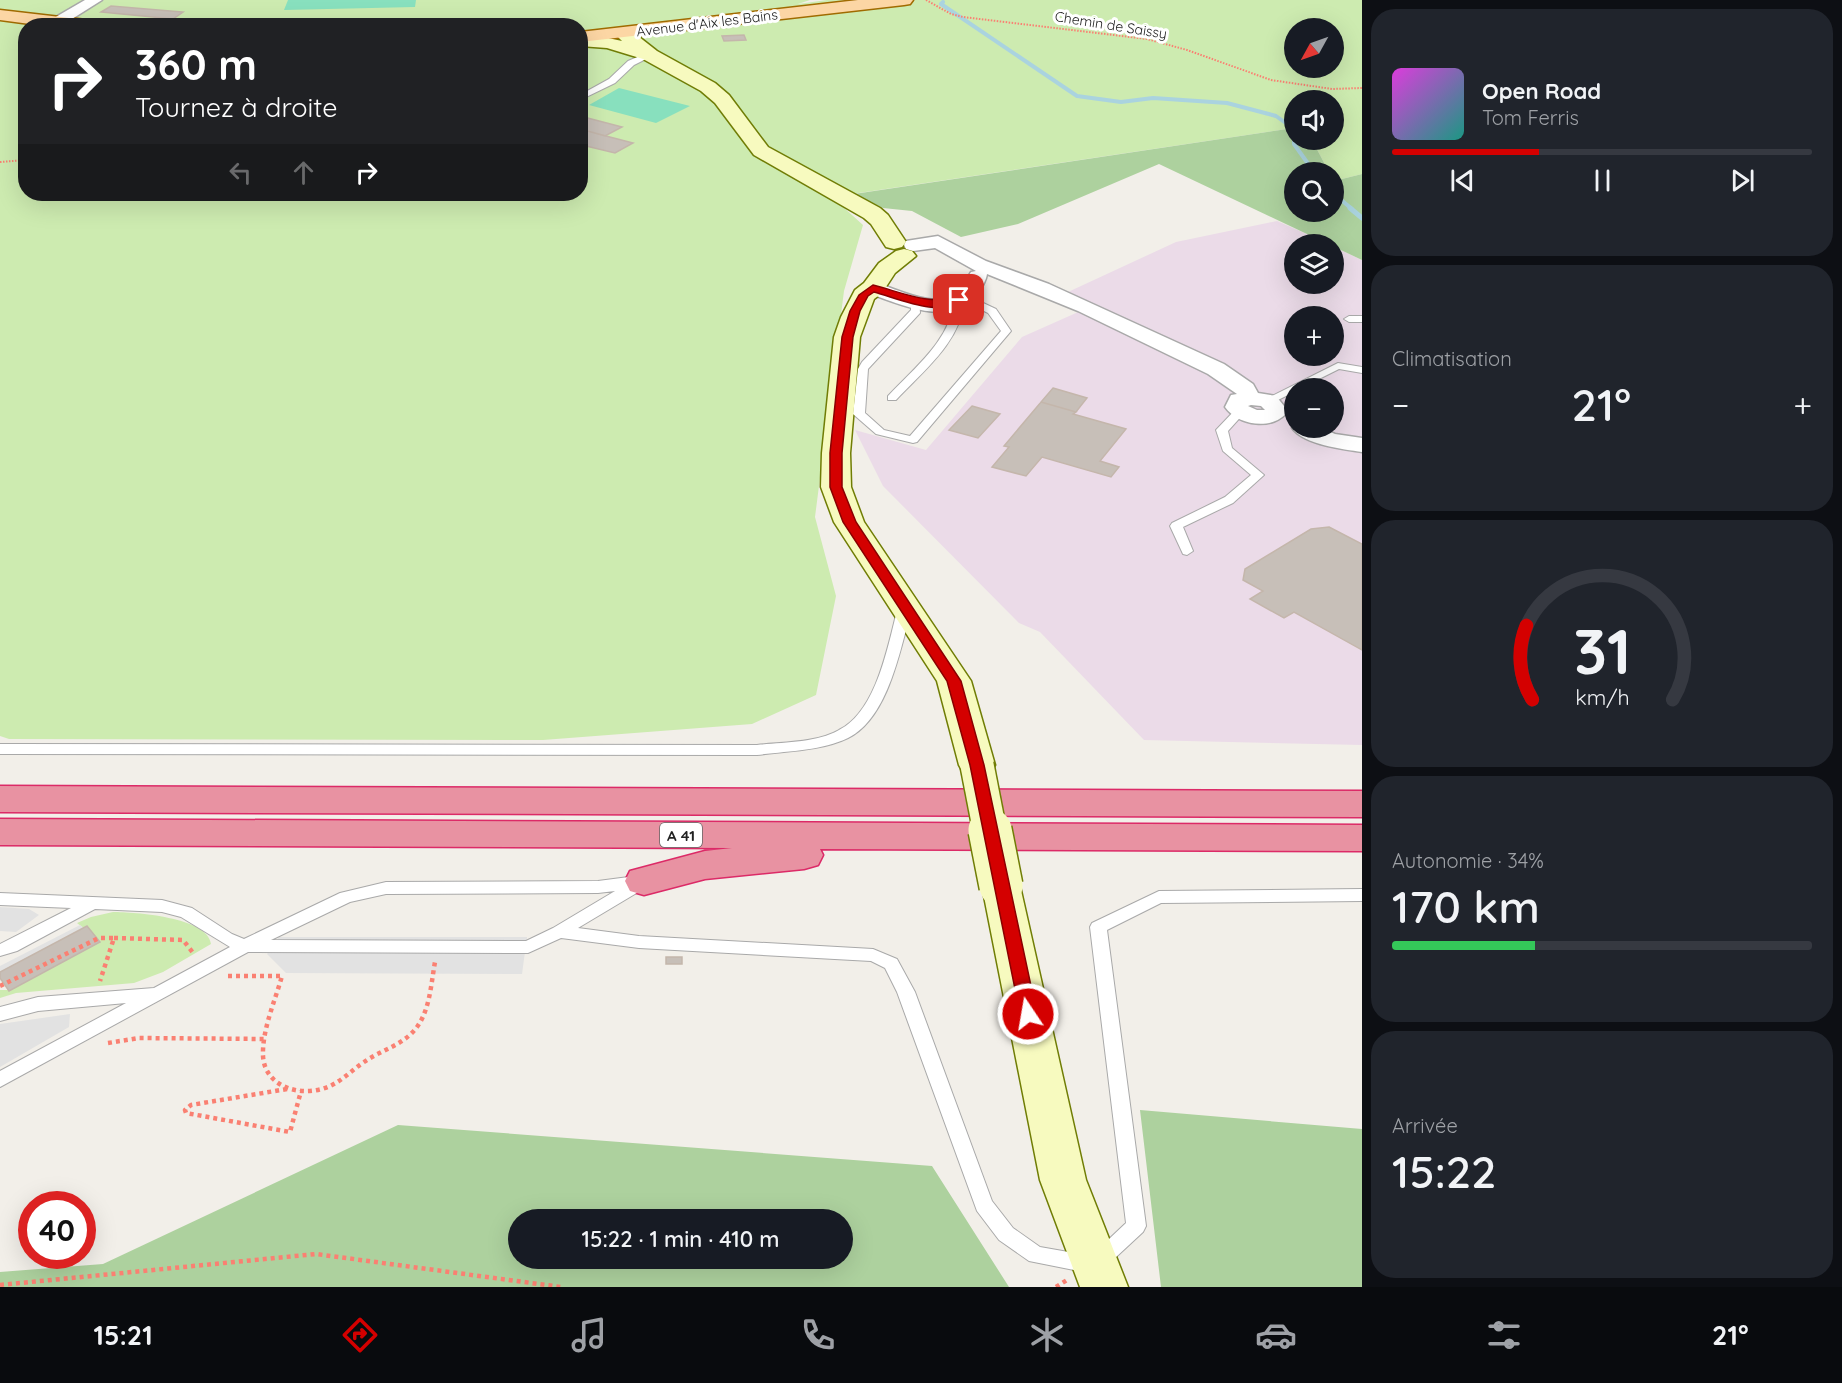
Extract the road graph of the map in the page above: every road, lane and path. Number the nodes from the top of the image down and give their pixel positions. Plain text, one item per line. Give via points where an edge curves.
1 (95, 0) edge
2 (869, 0) edge
3 (904, 0) edge
4 (926, 0) edge
5 (742, 14) junction
6 (0, 17) edge
7 (65, 18) edge
8 (18, 19) edge
9 (588, 30) edge
10 (588, 33) edge
11 (588, 39) edge
12 (624, 40) junction
13 (650, 55) junction
14 (1362, 88) edge
15 (588, 94) edge
16 (18, 161) edge
17 (0, 162) edge
18 (902, 250) junction
19 (978, 276) junction
20 (868, 291) junction
21 (962, 299) junction
22 (915, 301) junction
23 (1349, 319) dead end
24 (1362, 319) edge
25 (1362, 370) edge
26 (892, 398) dead end
27 (1261, 408) edge
28 (1326, 438) edge
29 (1362, 445) edge
30 (1187, 551) dead end
31 (906, 605) junction
32 (0, 749) edge
33 (0, 781) edge
34 (0, 799) edge
35 (423, 800) junction
36 (1362, 804) edge
37 (0, 832) edge
38 (1362, 838) edge
39 (1362, 843) edge
40 (644, 881) junction
41 (1362, 895) edge
42 (0, 899) edge
43 (95, 903) junction
44 (559, 932) junction
45 (114, 938) junction
46 (245, 946) junction
47 (437, 946) junction
48 (0, 950) edge
49 (195, 955) dead end
50 (224, 976) dead end
51 (99, 985) dead end
52 (0, 986) edge
53 (157, 994) junction
54 (0, 1014) edge
55 (266, 1039) junction
56 (102, 1044) dead end
57 (0, 1080) edge
58 (288, 1089) junction
59 (301, 1091) junction
60 (1099, 1276) edge
61 (0, 1285) edge
62 (561, 1287) edge

1 - 7 street
2 - 5 main road, Avenue d'Aix les Bains
3 - 12 main road, Avenue d'Aix les Bains
4 - 14 path, Chemin de Saissy via 963,17 1147,39 1279,82 1339,90
5 - 9 main road, Avenue d'Aix les Bains
5 - 12 street via 634,28
6 - 8 main road
10 - 12 main road, Avenue d'Aix les Bains
11 - 12 street
12 - 13 street
13 - 15 lane via 631,63 612,81
13 - 18 street via 722,99 761,151 865,208 880,220
16 - 17 path
18 - 19 street
18 - 20 street
18 - 27 street via 938,242 979,265 1085,307 1216,369 1245,389
19 - 21 street
19 - 27 street
20 - 22 street
20 - 31 street via 855,311 847,337 836,487 849,522
21 - 22 street via 934,305
21 - 22 lane via 992,311 1006,331 913,440 880,432 860,414 867,362 916,311
21 - 26 lane via 951,331
23 - 24 lane
25 - 27 lane via 1338,366
27 - 30 lane via 1222,430 1227,449 1258,475 1229,500 1176,526
28 - 29 street
31 - 32 lane via 869,712 846,733 822,741 757,750
31 - 60 street, bridge via 954,681 977,765 1063,1180
33 - 35 highway
34 - 35 highway, A 41
35 - 36 highway, A 41
37 - 38 highway, A 41
39 - 40 highway via 790,856 705,865
40 - 44 lane
40 - 46 lane via 598,887 367,891 325,905
41 - 60 lane via 1159,897 1098,927 1136,1226
42 - 43 lane
43 - 46 lane via 162,906 186,912
43 - 48 lane
44 - 47 lane via 528,947
44 - 60 lane via 639,942 873,955 891,964 906,992 984,1205 1006,1234 1036,1255
45 - 49 path via 183,940
45 - 51 path
45 - 52 path via 99,938
46 - 47 lane
46 - 53 lane
47 - 59 path via 428,1005 416,1029 331,1085
50 - 55 path via 282,976
53 - 54 lane via 38,1004
53 - 57 lane
55 - 56 path via 133,1039
55 - 58 path via 264,1066 272,1079
58 - 59 path
58 - 59 path via 185,1110 290,1132
61 - 62 path via 316,1254

